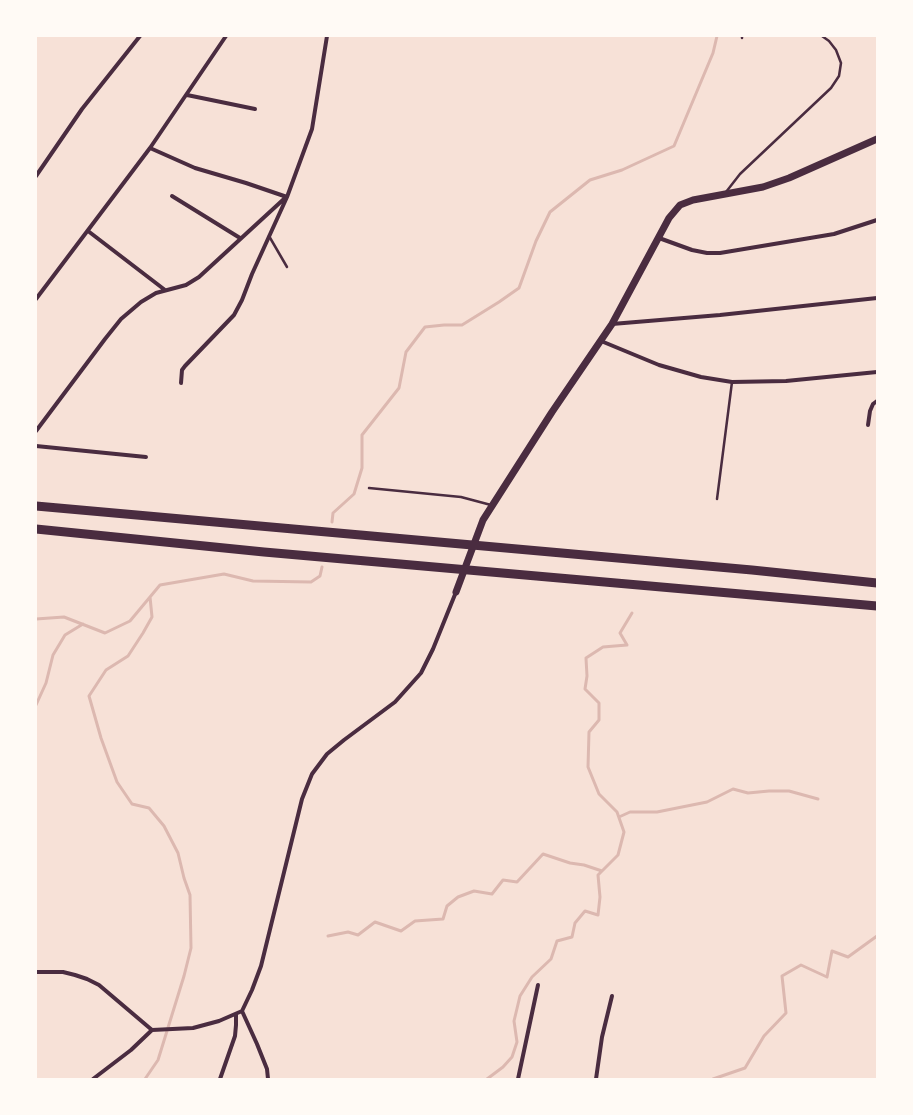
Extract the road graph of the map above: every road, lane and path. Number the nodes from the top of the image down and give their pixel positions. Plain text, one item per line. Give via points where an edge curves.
1 (140, 36) edge
2 (226, 36) edge
3 (327, 36) edge
4 (822, 36) edge
5 (186, 95) junction
6 (255, 109) dead end
7 (877, 139) edge
8 (150, 148) junction
9 (36, 176) edge
10 (725, 194) junction
11 (172, 196) dead end
12 (287, 197) junction
13 (877, 220) edge
14 (88, 231) junction
15 (269, 235) junction
16 (240, 238) junction
17 (659, 238) junction
18 (288, 267) dead end
19 (165, 290) junction
20 (877, 298) edge
21 (36, 299) edge
22 (612, 324) junction
23 (601, 341) junction
24 (877, 372) edge
25 (732, 382) junction
26 (181, 383) dead end
27 (877, 401) edge
28 (868, 424) dead end
29 (36, 431) edge
30 (36, 446) edge
31 (146, 457) dead end
32 (369, 488) dead end
33 (717, 499) dead end
34 (36, 506) edge
35 (492, 506) junction
36 (36, 529) edge
37 (877, 583) edge
38 (456, 592) joint
39 (877, 606) edge
40 (36, 972) edge
41 (538, 985) dead end
42 (612, 996) dead end
43 (242, 1011) junction
44 (236, 1014) junction
45 (152, 1030) junction
46 (93, 1079) edge
47 (220, 1079) edge
48 (268, 1079) edge
49 (518, 1079) edge
50 (596, 1079) edge

1 - 9 street via 82,109
2 - 5 street
3 - 12 street via 312,130
4 - 10 lane via 836,50 841,63 839,76 831,88 740,174
5 - 6 street
5 - 8 street
7 - 10 street via 789,178 763,187
8 - 12 street via 195,168
8 - 14 street
10 - 17 street via 680,205 669,218
11 - 16 street
12 - 15 street
12 - 16 street
13 - 17 street via 834,234 720,253 692,250
14 - 19 street
14 - 21 street
15 - 18 lane
15 - 26 street via 234,315 182,370
16 - 19 street via 199,278 186,285
17 - 22 street
19 - 29 street via 141,302 121,319
20 - 22 street
22 - 23 street
23 - 25 street via 701,377
23 - 35 street
24 - 25 street via 786,381
25 - 33 lane
27 - 28 street via 870,411
30 - 31 street
32 - 35 lane via 461,497
34 - 37 highway
35 - 38 street via 483,520
36 - 39 highway
38 - 43 street via 433,649 421,673 410,687 395,702 326,754 312,774 302,799 261,966
40 - 45 street via 63,972 99,985
41 - 49 street
42 - 50 street via 602,1037
43 - 44 street
43 - 48 street via 257,1044
44 - 45 street via 193,1028
44 - 47 street via 234,1036
45 - 46 street

